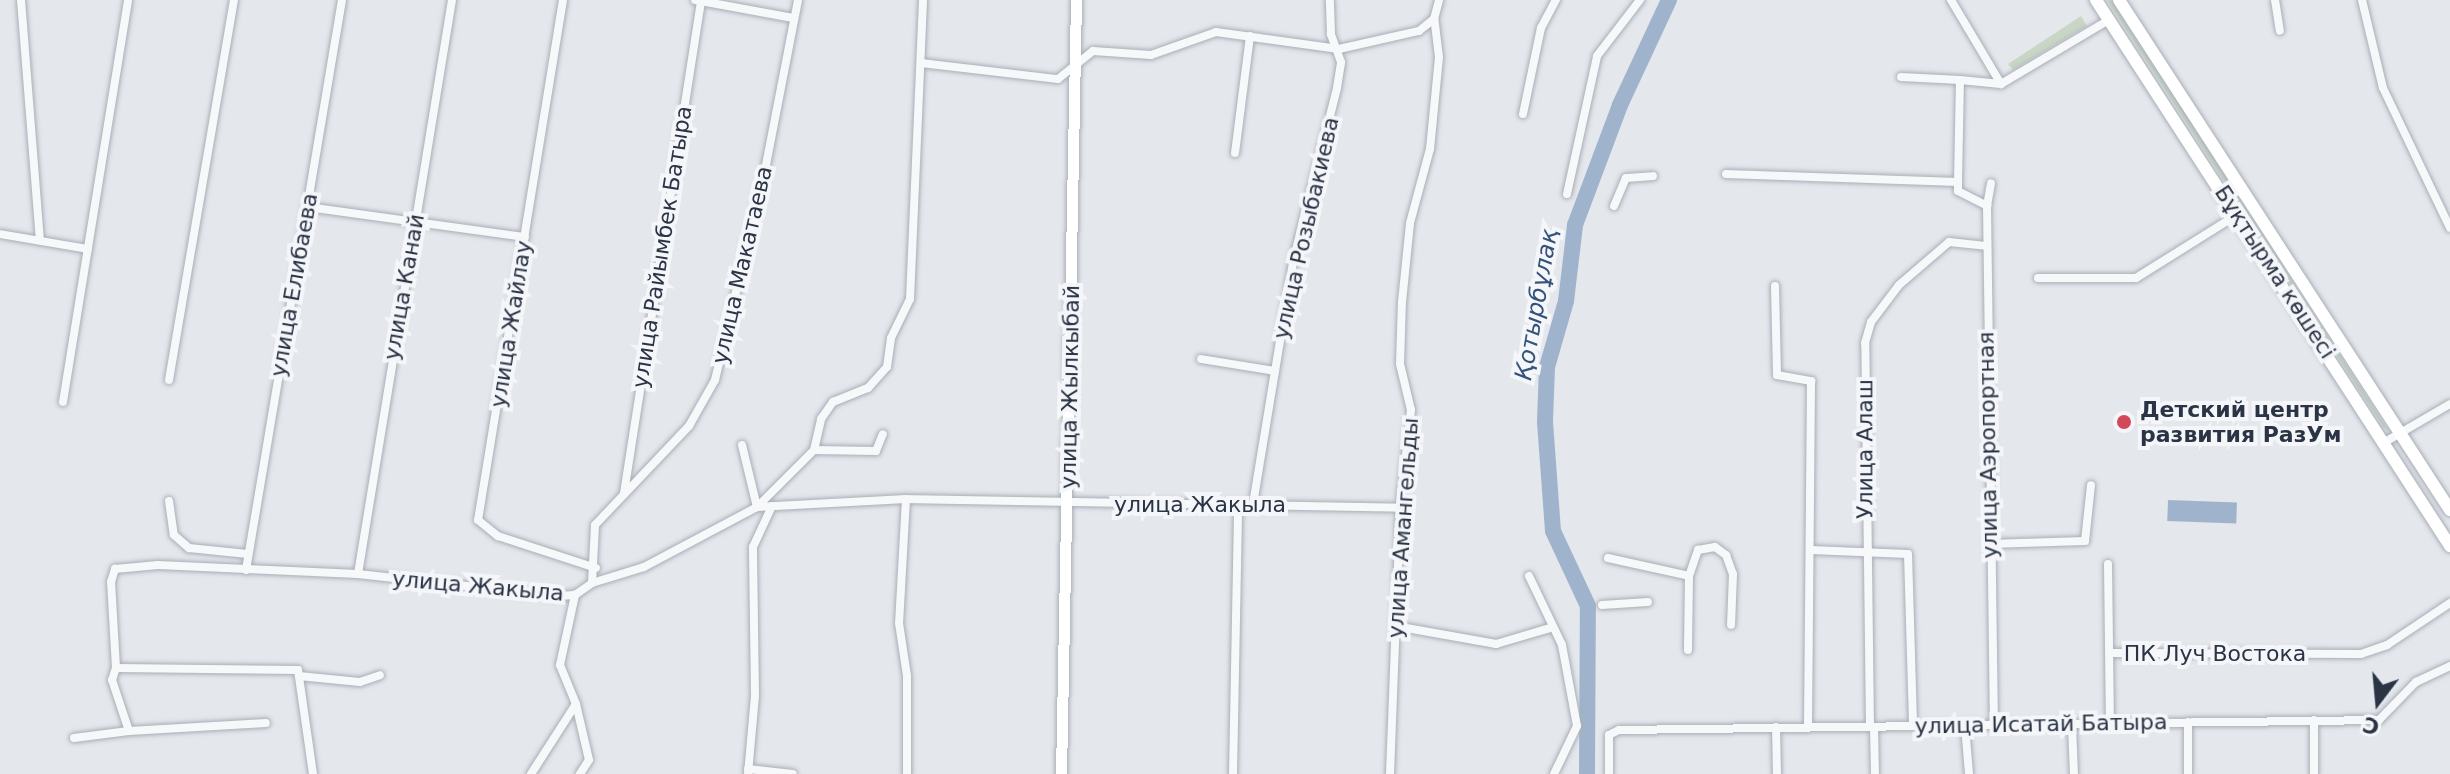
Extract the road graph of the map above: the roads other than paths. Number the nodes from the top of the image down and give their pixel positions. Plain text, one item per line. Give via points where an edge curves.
1 (21, 0) edge
2 (128, 0) edge
3 (234, 0) edge
4 (342, 0) edge
5 (452, 0) edge
6 (563, 0) edge
7 (695, 0) edge
8 (701, 0) edge
9 (798, 0) edge
10 (923, 0) edge
11 (1076, 0) edge
12 (1330, 0) edge
13 (1439, 0) edge
14 (1556, 0) edge
15 (1640, 0) edge
16 (1951, 0) edge
17 (2096, 0) edge
18 (2119, 0) edge
19 (2275, 0) edge
20 (2362, 0) edge
21 (793, 18) junction
22 (1434, 19) junction
23 (2109, 20) junction
24 (2280, 31) dead end
25 (1250, 36) junction
26 (1339, 49) junction
27 (1076, 61) junction
28 (921, 63) junction
29 (1901, 77) dead end
30 (1058, 79) junction
31 (1960, 80) junction
32 (2001, 84) junction
33 (1075, 95) junction
34 (1523, 114) dead end
35 (1235, 153) dead end
36 (1726, 174) dead end
37 (1653, 176) dead end
38 (1958, 182) junction
39 (1991, 183) dead end
40 (1567, 194) dead end
41 (1614, 206) dead end
42 (1987, 206) junction
43 (308, 207) junction
44 (2238, 214) junction
45 (416, 222) junction
46 (2450, 228) edge
47 (0, 234) edge
48 (525, 237) junction
49 (40, 240) junction
50 (1986, 246) junction
51 (88, 249) junction
52 (2038, 278) dead end
53 (1775, 286) dead end
54 (1201, 359) dead end
55 (1275, 371) junction
56 (169, 380) dead end
57 (63, 402) dead end
58 (2450, 404) edge
59 (2402, 432) junction
60 (883, 434) dead end
61 (2385, 442) junction
62 (742, 445) dead end
63 (814, 450) junction
64 (2091, 485) dead end
65 (624, 494) junction
66 (906, 499) junction
67 (169, 501) dead end
68 (1238, 504) junction
69 (1253, 504) junction
70 (772, 506) junction
71 (1068, 506) junction
72 (757, 507) junction
73 (1400, 508) junction
74 (2450, 510) edge
75 (1989, 544) junction
76 (2450, 546) edge
77 (1811, 550) junction
78 (1865, 550) junction
79 (248, 554) junction
80 (1608, 558) dead end
81 (2108, 564) dead end
82 (596, 568) junction
83 (246, 570) junction
84 (358, 574) junction
85 (1529, 576) dead end
86 (1689, 576) junction
87 (592, 583) junction
88 (575, 595) junction
89 (1648, 602) dead end
90 (2450, 603) edge
91 (1602, 605) dead end
92 (1731, 625) dead end
93 (1395, 626) junction
94 (1550, 628) junction
95 (1688, 650) dead end
96 (2109, 653) junction
97 (2450, 666) edge
98 (116, 668) junction
99 (380, 675) dead end
100 (299, 676) junction
101 (576, 704) junction
102 (2314, 720) junction
103 (2188, 722) junction
104 (266, 723) dead end
105 (2110, 724) junction
106 (2072, 725) junction
107 (1808, 726) junction
108 (1913, 726) junction
109 (1965, 726) junction
110 (1994, 726) junction
111 (1776, 727) junction
112 (1872, 727) junction
113 (129, 731) junction
114 (74, 738) dead end
115 (748, 771) edge
116 (313, 774) edge
117 (531, 774) edge
118 (580, 774) edge
119 (793, 774) edge
120 (907, 774) edge
121 (1061, 774) edge
122 (1233, 774) edge
123 (1390, 774) edge
124 (1554, 774) edge
125 (1609, 774) edge
126 (1777, 774) edge
127 (1875, 774) edge
128 (1969, 774) edge
129 (2074, 774) edge
130 (2188, 774) edge
131 (2314, 774) edge

1 - 49 street
2 - 51 street
3 - 56 street
4 - 43 street, улица Елибаева
5 - 45 street, улица Канай
6 - 48 street, улица Жайлау
7 - 8 street
8 - 21 street
8 - 65 street, улица Райымбек Батыра
9 - 21 street, улица Макатаева
10 - 28 street
11 - 27 street, улица Жылкыбай
12 - 26 street, улица Розыбакиева via 1331,34
13 - 22 street, улица Амангельды
14 - 34 street via 1541,28
15 - 40 street via 1597,56
16 - 32 street
17 - 23 main road, Бұқтырма көшесі
18 - 59 main road, Бұқтырма көшесі
19 - 24 street
20 - 46 street via 2383,88
21 - 65 street, улица Макатаева via 765,170 715,380 689,426
22 - 26 street via 1419,31
22 - 73 street, улица Амангельды via 1439,57 1430,149 1410,223 1402,302 1400,364 1411,410
23 - 32 street
23 - 44 main road, Бұқтырма көшесі
25 - 26 street
25 - 27 street via 1216,32 1151,55 1093,51
25 - 35 street
26 - 55 street, улица Розыбакиева via 1337,88 1293,262
27 - 30 street
27 - 33 street, улица Жылкыбай
28 - 30 street
28 - 63 street via 910,299 891,338 887,367 868,388 833,402 821,419
29 - 31 street
30 - 33 street
31 - 32 street
31 - 38 street
33 - 71 street, улица Жылкыбай
36 - 38 street
37 - 41 street via 1626,178
38 - 42 street via 1958,191
39 - 42 street, улица Аэропортная
42 - 50 street, улица Аэропортная
43 - 45 street
43 - 79 street, улица Елибаева
44 - 52 street via 2136,278
44 - 61 main road, Бұқтырма көшесі
45 - 48 street
45 - 84 street, улица Канай
47 - 49 street
48 - 82 street, улица Жайлау via 478,520 498,536
49 - 51 street
50 - 75 street, улица Аэропортная
50 - 78 street, Улица Алаш via 1949,242 1899,285 1871,322 1865,343
51 - 57 street
53 - 77 street via 1777,375 1811,381
54 - 55 street
55 - 69 street, улица Розыбакиева
58 - 59 street
59 - 61 street
59 - 74 main road, Бұқтырма көшесі
60 - 63 street via 876,451
61 - 76 main road, Бұқтырма көшесі
62 - 72 street
63 - 72 street
64 - 75 street via 2085,541
65 - 82 street, улица Макатаева via 595,525
66 - 70 street, улица Жакыла
66 - 71 street, улица Жакыла
66 - 120 street via 899,623 907,676
67 - 79 street via 174,535 189,548
68 - 69 street, улица Жакыла
68 - 71 street, улица Жакыла
68 - 122 street
69 - 73 street, улица Жакыла
70 - 72 street, улица Жакыла
70 - 115 street via 753,547 755,695
71 - 121 street, улица Жылкыбай
72 - 87 street, улица Жакыла via 644,567
73 - 93 street, улица Амангельды
75 - 110 street, улица Аэропортная
77 - 78 street
77 - 107 street
78 - 108 street via 1899,550 1911,562
78 - 112 street, Улица Алаш
79 - 83 street, улица Елибаева
80 - 86 street
81 - 96 street
82 - 87 street, улица Макатаева
83 - 84 street, улица Жакыла
83 - 98 street, улица Жакыла via 158,565 115,569 111,582
84 - 88 street, улица Жакыла
85 - 94 street
86 - 92 street via 1698,550 1715,547 1726,555 1733,574
86 - 95 street
87 - 88 street, улица Жакыла
88 - 101 street via 560,665
89 - 91 street
90 - 96 street, ПК Луч Востока via 2387,645 2361,654
93 - 94 street via 1496,644
93 - 123 street, улица Амангельды
94 - 124 street via 1562,645 1577,726
96 - 105 street
97 - 102 street, улица Исатай Батыра via 2416,682 2379,720
98 - 100 street via 298,670
98 - 113 street via 112,680
99 - 100 street via 360,682
100 - 116 street
101 - 117 street
101 - 118 street via 589,760
102 - 103 street, улица Исатай Батыра
102 - 131 street
103 - 105 street, улица Исатай Батыра
103 - 130 street
104 - 113 street
105 - 106 street, улица Исатай Батыра
106 - 110 street, улица Исатай Батыра
106 - 129 street
107 - 111 street, улица Исатай Батыра
107 - 112 street, улица Исатай Батыра
108 - 109 street, улица Исатай Батыра
108 - 112 street, улица Исатай Батыра
109 - 110 street, улица Исатай Батыра
109 - 128 street
111 - 125 street, улица Исатай Батыра via 1612,731
111 - 126 street
112 - 127 street, Улица Алаш
113 - 114 street
115 - 119 street

